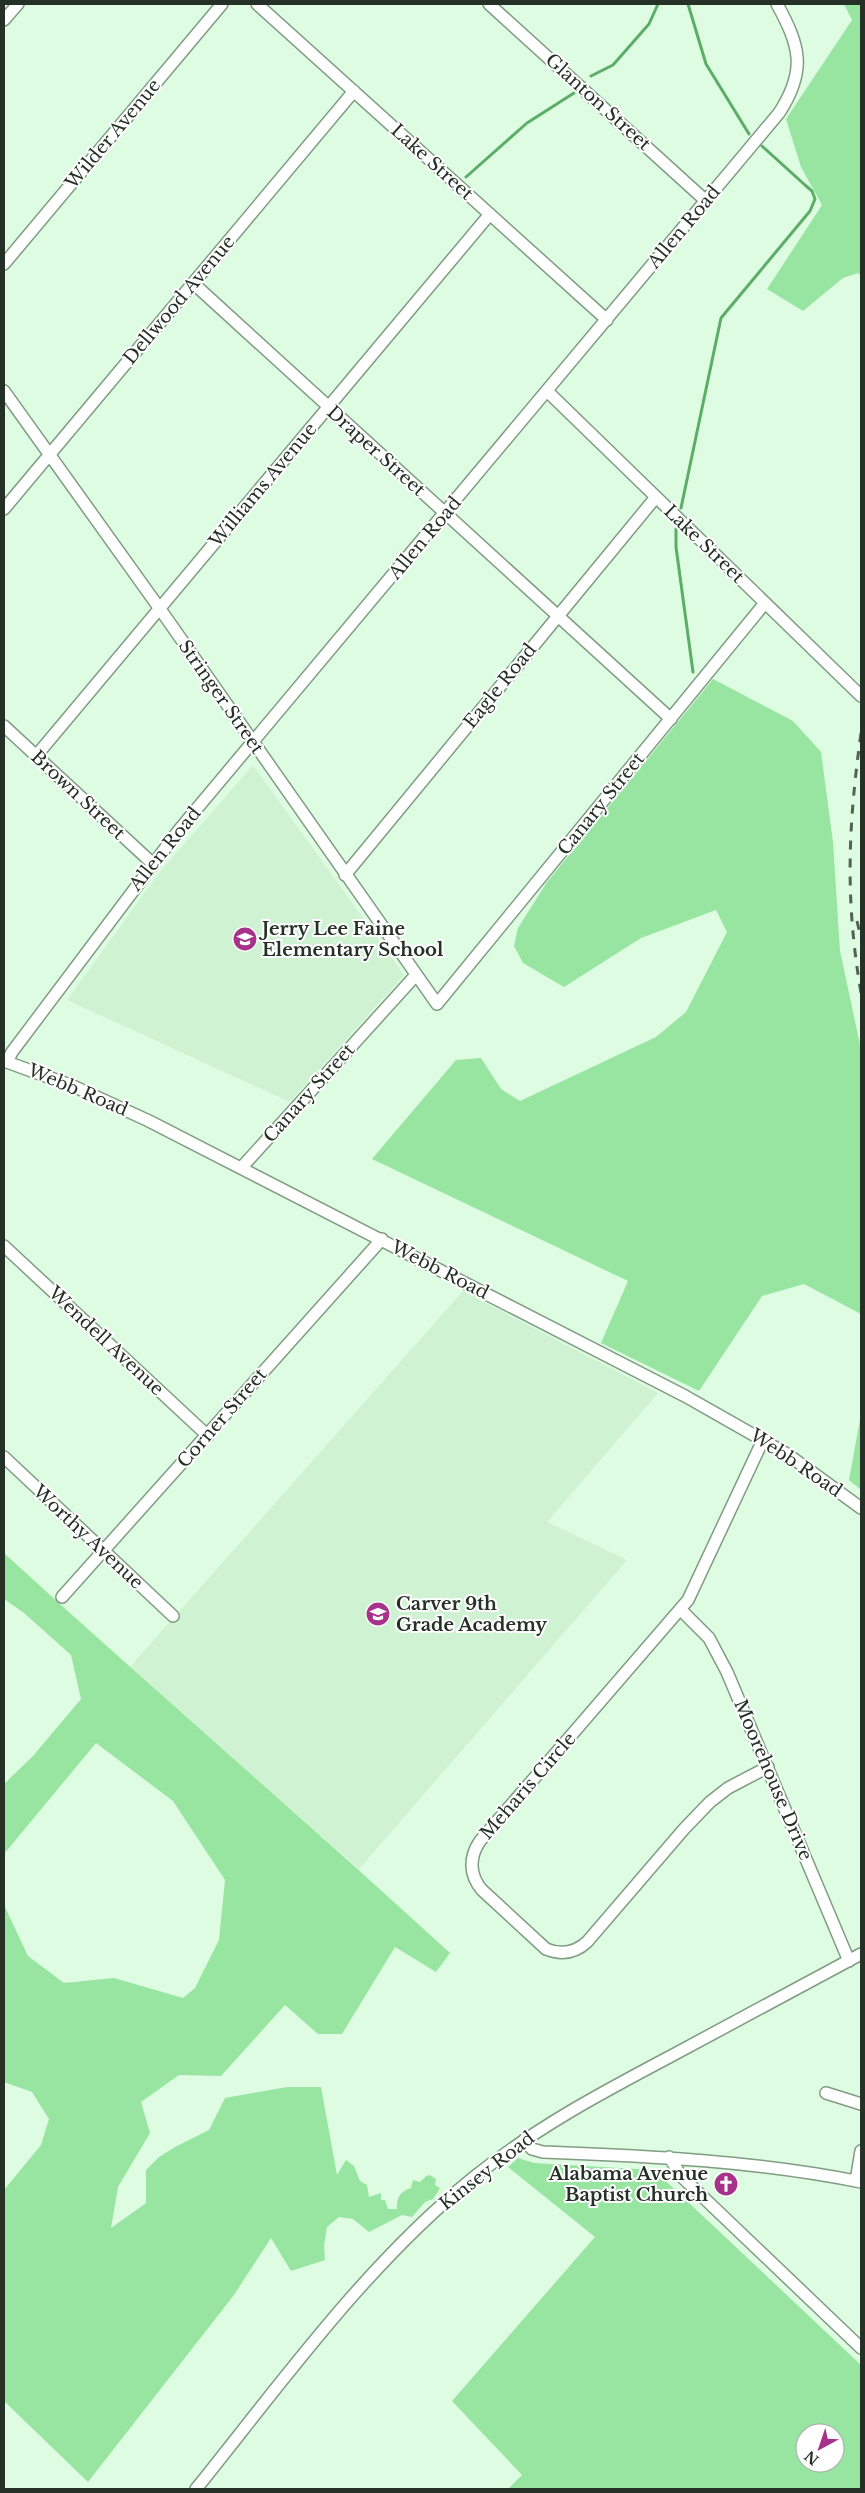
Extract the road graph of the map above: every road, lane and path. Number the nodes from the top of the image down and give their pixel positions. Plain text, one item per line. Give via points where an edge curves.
1 (18, 4) edge
2 (222, 4) edge
3 (257, 4) edge
4 (489, 4) edge
5 (777, 4) edge
6 (4, 20) edge
7 (354, 91) junction
8 (706, 200) junction
9 (490, 214) junction
10 (4, 264) edge
11 (193, 283) junction
12 (607, 320) junction
13 (4, 391) edge
14 (547, 391) junction
15 (329, 408) junction
16 (49, 455) junction
17 (656, 497) junction
18 (4, 509) edge
19 (445, 514) junction
20 (765, 603) junction
21 (160, 609) junction
22 (557, 616) junction
23 (861, 696) edge
24 (671, 719) junction
25 (4, 726) edge
26 (253, 743) junction
27 (36, 756) junction
28 (152, 863) junction
29 (345, 875) junction
30 (416, 974) junction
31 (437, 1004) joint
32 (5, 1061) edge
33 (242, 1168) junction
34 (382, 1239) junction
35 (4, 1246) edge
36 (208, 1436) junction
37 (763, 1440) junction
38 (4, 1458) edge
39 (861, 1508) edge
40 (104, 1551) junction
41 (62, 1597) dead end
42 (681, 1610) junction
43 (173, 1616) dead end
44 (768, 1767) junction
45 (861, 1954) edge
46 (850, 1961) junction
47 (826, 2093) dead end
48 (861, 2104) edge
49 (524, 2140) junction
50 (861, 2151) edge
51 (669, 2157) junction
52 (858, 2182) edge
53 (860, 2345) edge
54 (196, 2489) edge

1 - 6 street
2 - 10 street, Wilder Avenue
3 - 7 street, Lake Street
4 - 8 street, Glanton Street
5 - 8 street, Allen Road via 795,45 798,72 795,85 779,113
7 - 9 street, Lake Street
7 - 11 street, Dellwood Avenue
8 - 12 street, Allen Road
9 - 12 street, Lake Street
9 - 15 street, Williams Avenue
11 - 15 street, Draper Street
11 - 16 street, Dellwood Avenue
12 - 14 street, Allen Road
13 - 16 street, Stringer Street
14 - 17 street, Lake Street
14 - 19 street, Allen Road
15 - 19 street, Draper Street
15 - 21 street, Williams Avenue
16 - 18 street, Dellwood Avenue
16 - 21 street, Stringer Street
17 - 20 street, Lake Street
17 - 22 street, Eagle Road
19 - 22 street, Draper Street
19 - 26 street, Allen Road
20 - 23 street, Lake Street
20 - 24 street, Canary Street
21 - 26 street, Stringer Street
21 - 27 street, Williams Avenue
22 - 24 street, Draper Street
22 - 29 street, Eagle Road
24 - 31 street, Canary Street
25 - 27 street, Brown Street
26 - 28 street, Allen Road
26 - 29 street, Stringer Street
27 - 28 street, Brown Street
28 - 32 street, Allen Road
29 - 30 street, Stringer Street
30 - 31 street, Stringer Street
30 - 33 street, Canary Street
32 - 33 street, Webb Road via 110,1102
33 - 34 street, Webb Road
34 - 36 street, Corner Street
34 - 37 street, Webb Road via 686,1396
35 - 36 street, Wendell Avenue
36 - 40 street, Corner Street
37 - 39 street, Webb Road via 811,1470
37 - 42 street, Meharis Circle via 694,1589
38 - 40 street, Worthy Avenue
40 - 41 street, Corner Street
40 - 43 street, Worthy Avenue
42 - 44 street, Moorehouse Drive via 718,1653
42 - 44 street, Meharis Circle via 480,1841 473,1853 472,1866 478,1885 546,1949 558,1953 577,1950 710,1802 728,1788
44 - 46 street, Moorehouse Drive
45 - 46 street, Kinsey Road
46 - 49 street, Kinsey Road via 593,2097
47 - 48 street
49 - 51 street via 532,2149 544,2152
49 - 54 street, Kinsey Road via 448,2199 383,2261
50 - 52 street
51 - 52 street via 780,2169
51 - 53 street via 682,2177

